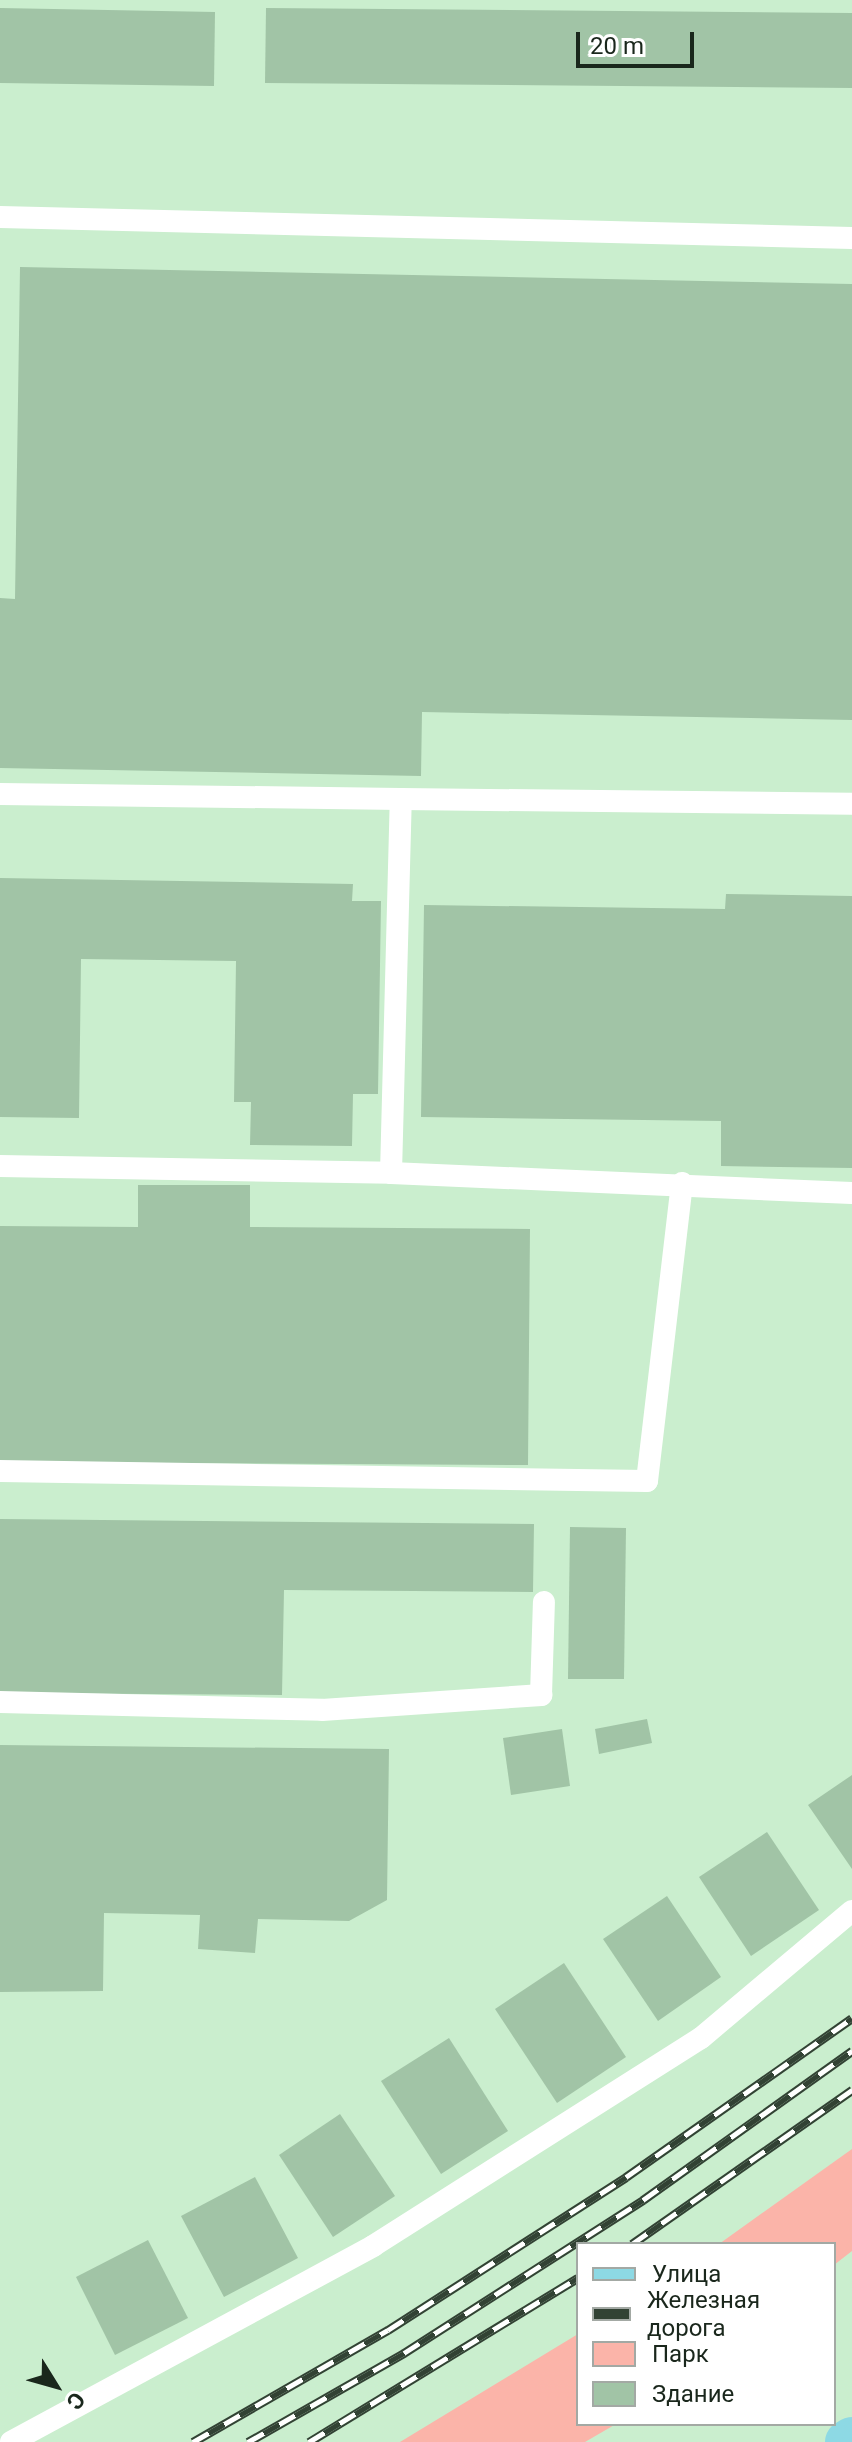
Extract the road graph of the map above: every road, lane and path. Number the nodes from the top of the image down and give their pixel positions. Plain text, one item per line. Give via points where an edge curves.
1 (0, 217) edge
2 (852, 238) edge
3 (0, 794) edge
4 (401, 799) junction
5 (852, 804) edge
6 (0, 1166) edge
7 (391, 1173) junction
8 (682, 1183) junction
9 (852, 1193) edge
10 (0, 1471) edge
11 (544, 1602) dead end
12 (0, 1702) edge
13 (852, 1911) edge
14 (852, 2439) edge
15 (11, 2442) edge
16 (847, 2442) edge

1 - 2 lane
3 - 4 lane
4 - 5 lane
4 - 7 lane
6 - 7 lane
7 - 8 lane
8 - 9 lane
8 - 10 lane via 647,1481
11 - 12 lane via 541,1695 322,1710
13 - 15 lane via 701,2038 452,2196
14 - 16 main road

